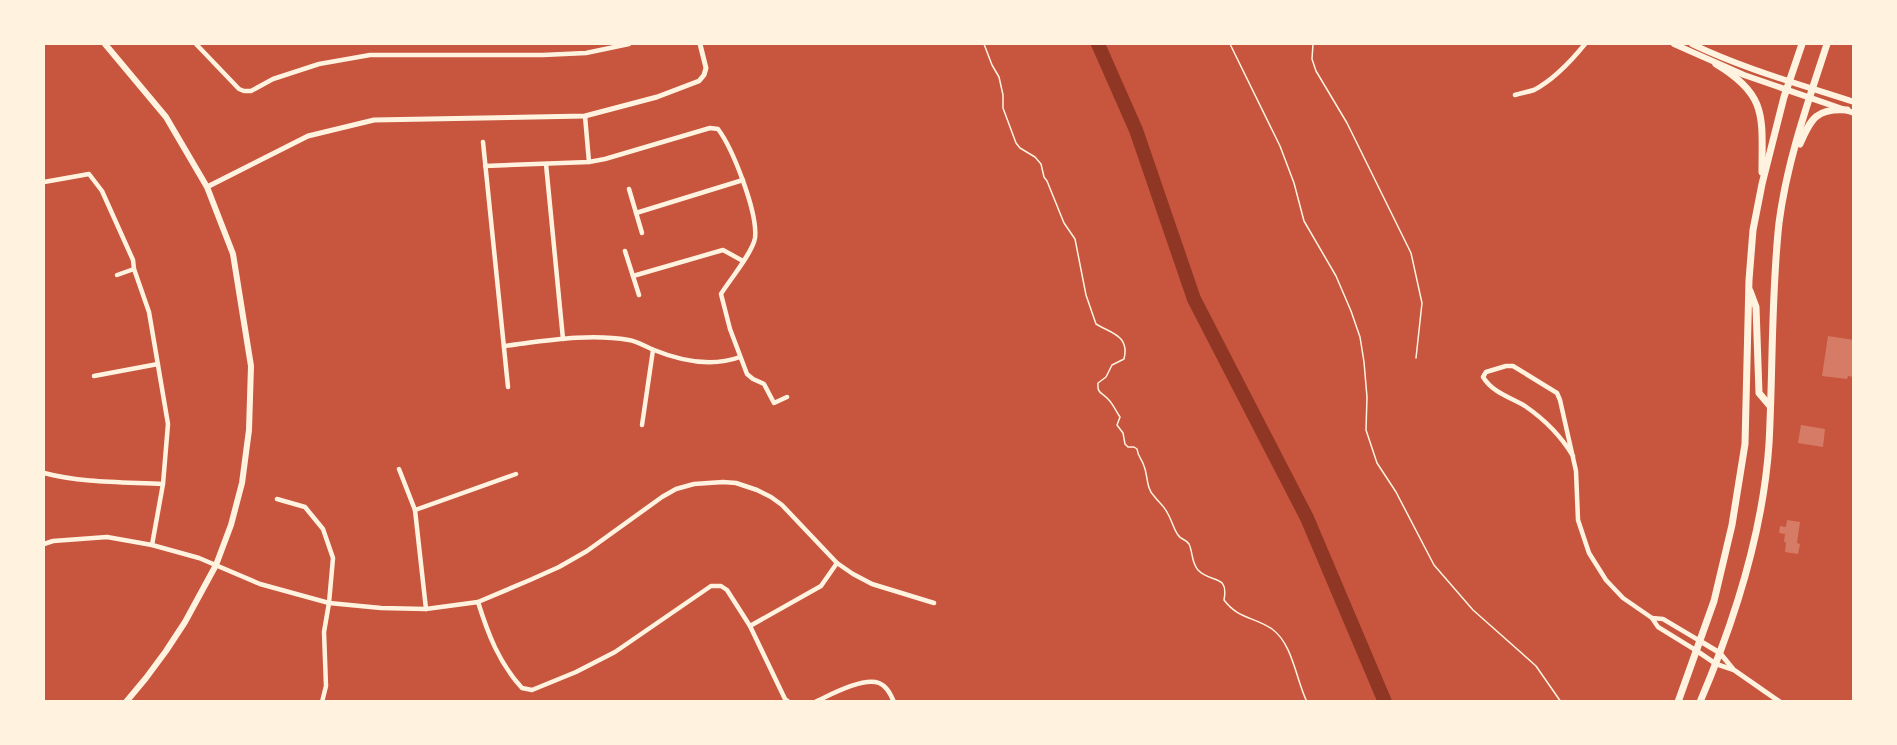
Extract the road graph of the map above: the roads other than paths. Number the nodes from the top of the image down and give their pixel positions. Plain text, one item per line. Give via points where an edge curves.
1 (105, 44) edge
2 (196, 44) edge
3 (629, 44) edge
4 (700, 44) edge
5 (1585, 44) edge
6 (1674, 44) edge
7 (1692, 44) edge
8 (1802, 44) edge
9 (1827, 44) edge
10 (619, 45) edge
11 (1716, 64) junction
12 (1789, 82) junction
13 (1812, 89) junction
14 (1786, 91) junction
15 (1515, 95) dead end
16 (1809, 97) junction
17 (1854, 102) edge
18 (1850, 111) edge
19 (585, 116) junction
20 (483, 142) dead end
21 (589, 162) junction
22 (546, 164) junction
23 (485, 166) junction
24 (1791, 166) junction
25 (743, 180) junction
26 (44, 182) edge
27 (1762, 184) junction
28 (207, 187) junction
29 (629, 189) dead end
30 (636, 213) junction
31 (642, 232) dead end
32 (625, 250) dead end
33 (743, 261) junction
34 (134, 269) junction
35 (117, 275) dead end
36 (633, 276) junction
37 (1749, 289) junction
38 (639, 295) dead end
39 (563, 339) junction
40 (504, 346) junction
41 (653, 350) junction
42 (740, 357) junction
43 (158, 364) junction
44 (94, 376) dead end
45 (508, 387) dead end
46 (787, 397) dead end
47 (1770, 406) junction
48 (642, 425) dead end
49 (1573, 456) junction
50 (399, 469) dead end
51 (44, 473) edge
52 (516, 474) dead end
53 (163, 484) junction
54 (277, 499) dead end
55 (415, 510) junction
56 (44, 544) edge
57 (152, 544) junction
58 (837, 563) junction
59 (216, 565) junction
60 (478, 602) junction
61 (329, 603) junction
62 (934, 603) dead end
63 (426, 609) junction
64 (1652, 618) junction
65 (750, 626) junction
66 (1700, 641) junction
67 (1697, 651) junction
68 (1720, 653) junction
69 (1716, 664) junction
70 (1734, 670) junction
71 (126, 702) edge
72 (322, 702) edge
73 (789, 702) edge
74 (815, 702) edge
75 (894, 702) edge
76 (1678, 702) edge
77 (1700, 702) edge
78 (1780, 702) edge

1 - 28 main road via 166,117
2 - 10 street via 244,91 319,64 370,55 543,55 586,53
3 - 10 street
4 - 19 street via 706,68 699,81
5 - 15 street via 1552,77 1534,90
6 - 11 main road
7 - 12 main road
8 - 12 main road
9 - 13 main road
11 - 14 main road
11 - 27 main road via 1745,84 1759,110
12 - 13 main road
12 - 14 main road
13 - 16 main road
13 - 17 main road
14 - 16 main road
14 - 27 main road
16 - 18 main road
16 - 24 main road
18 - 24 main road via 1826,110 1819,114 1808,128
19 - 21 street
19 - 28 street via 374,120 308,136
20 - 23 street
21 - 22 street
21 - 25 street via 714,128 720,132
22 - 23 street
22 - 39 street
23 - 40 street
24 - 47 main road via 1780,221
25 - 30 street
25 - 33 street via 755,237
26 - 34 street via 89,174 113,212
27 - 37 main road via 1753,230
28 - 59 main road via 233,254 251,366 242,483
29 - 30 street
30 - 31 street
32 - 36 street
33 - 36 street via 723,250
33 - 42 street via 721,294
34 - 35 street
34 - 43 street via 149,312
36 - 38 street
37 - 47 main road via 1756,307 1759,393
37 - 66 main road via 1745,444 1725,559
39 - 40 street
39 - 41 street via 630,340
40 - 45 street
41 - 42 street via 674,358 705,362
41 - 48 street
42 - 46 street via 747,374 764,384 772,402
43 - 44 street
43 - 53 street via 168,424
47 - 68 main road via 1759,514 1737,606
49 - 49 street via 1557,393 1513,366 1486,372 1483,377 1491,387 1543,420
49 - 64 street via 1578,520 1589,553 1618,593
50 - 55 street
51 - 53 street via 94,481
52 - 55 street
53 - 57 street
54 - 61 street via 305,507 323,529 333,558
55 - 63 street
56 - 57 street via 107,537
57 - 59 street
58 - 60 street via 771,497 736,483 694,484 662,497 559,567
58 - 62 street via 872,584
58 - 65 street via 821,586
59 - 61 street via 260,584
59 - 71 main road via 173,641
60 - 63 street
60 - 65 street via 496,652 522,688 532,690 615,652 711,586 727,590
61 - 63 street
61 - 72 street
64 - 66 street via 1663,618
64 - 67 street via 1658,627
65 - 73 street
66 - 67 main road
66 - 68 street
67 - 69 street
67 - 76 main road
68 - 69 main road
68 - 70 street
69 - 70 street
69 - 77 main road
70 - 78 street
74 - 75 street via 867,682 880,683

